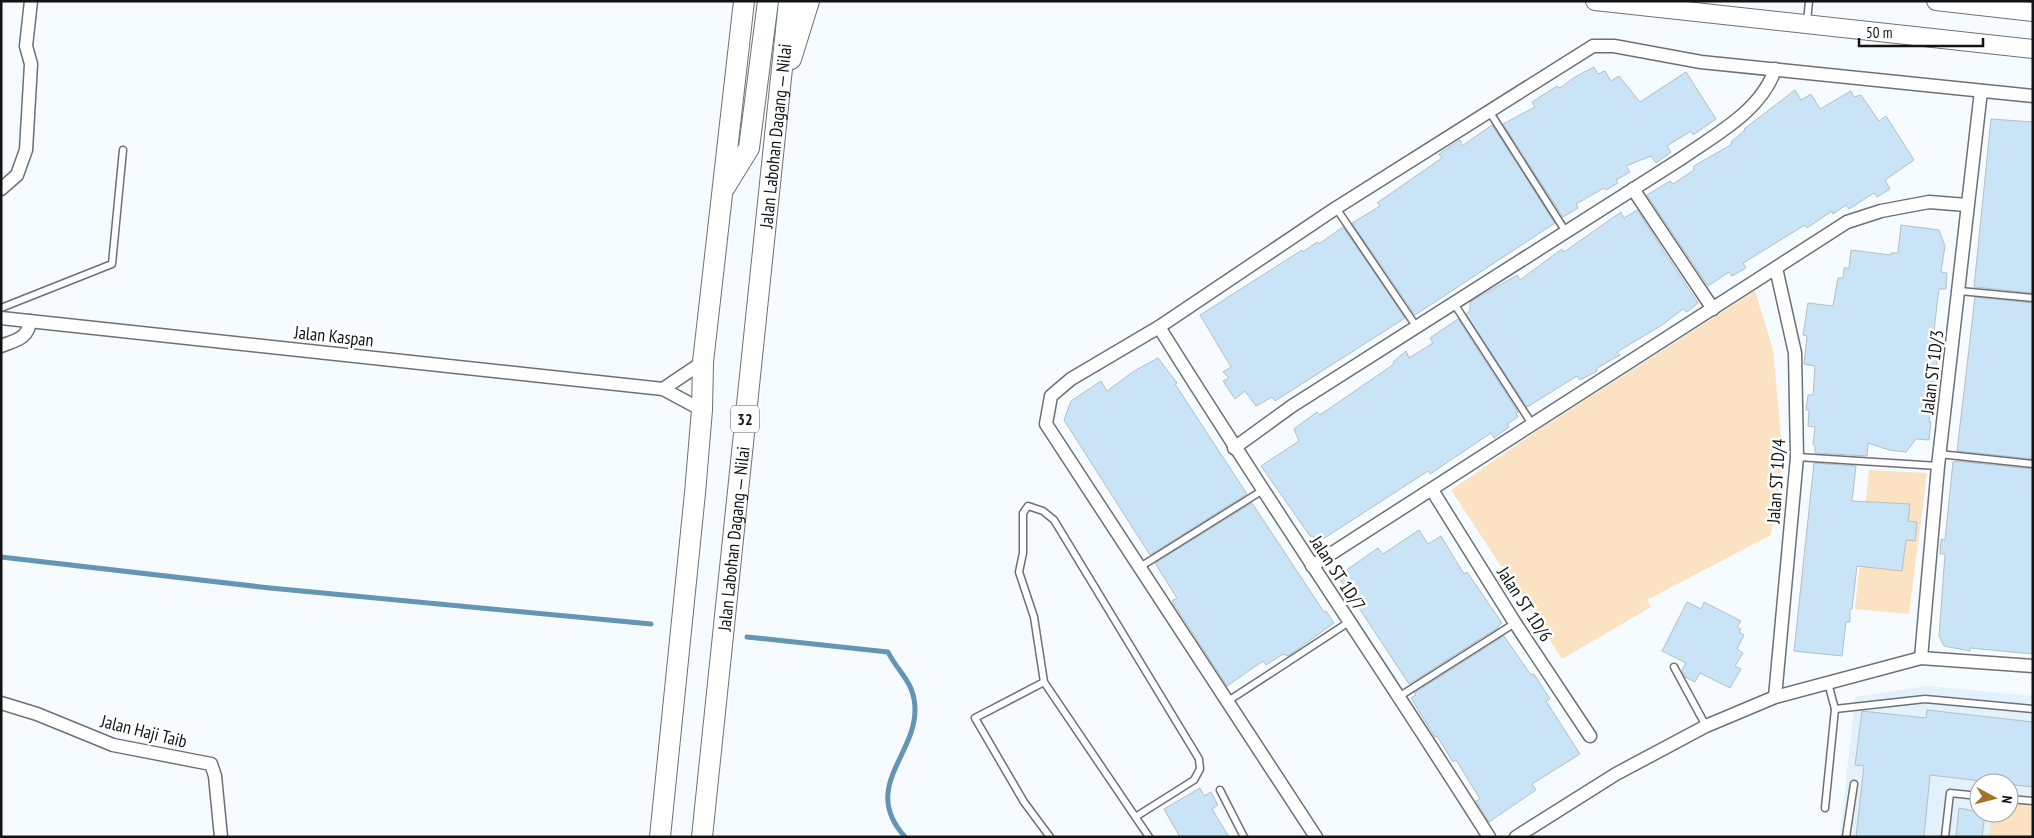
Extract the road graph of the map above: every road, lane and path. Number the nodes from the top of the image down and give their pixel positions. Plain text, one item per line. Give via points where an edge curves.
1 (31, 1) edge
2 (744, 1) edge
3 (768, 1) edge
4 (788, 1) edge
5 (809, 1) edge
6 (1595, 1) edge
7 (1809, 1) edge
8 (1936, 1) edge
9 (2033, 12) edge
10 (1806, 26) junction
11 (2033, 49) edge
12 (1775, 69) junction
13 (1981, 91) junction
14 (2033, 96) edge
15 (1490, 111) junction
16 (123, 150) dead end
17 (773, 152) junction
18 (1, 189) edge
19 (1633, 189) junction
20 (721, 193) junction
21 (1967, 205) junction
22 (1336, 208) junction
23 (1566, 232) junction
24 (1776, 268) junction
25 (1960, 291) junction
26 (2033, 298) edge
27 (1453, 302) junction
28 (1, 308) edge
29 (1712, 309) junction
30 (1, 318) edge
31 (30, 321) junction
32 (1416, 326) junction
33 (1159, 327) junction
34 (1, 346) edge
35 (703, 362) junction
36 (663, 388) junction
37 (702, 410) junction
38 (1532, 424) junction
39 (1234, 448) junction
40 (1797, 457) junction
41 (1939, 460) junction
42 (2033, 464) edge
43 (1263, 490) junction
44 (1432, 490) junction
45 (1312, 566) junction
46 (1140, 567) junction
47 (1349, 622) junction
48 (1515, 623) junction
49 (1921, 658) junction
50 (2033, 666) edge
51 (1674, 667) dead end
52 (1044, 682) junction
53 (1827, 682) junction
54 (1400, 696) junction
55 (1775, 697) junction
56 (1228, 701) junction
57 (1, 704) edge
58 (1835, 709) junction
59 (2033, 709) edge
60 (1706, 726) junction
61 (1590, 736) dead end
62 (1854, 784) dead end
63 (1220, 790) dead end
64 (1969, 795) edge
65 (2019, 800) edge
66 (2033, 801) edge
67 (1825, 808) dead end
68 (1137, 816) junction
69 (221, 837) edge
70 (660, 837) edge
71 (702, 837) edge
72 (1050, 837) edge
73 (1149, 837) edge
74 (1244, 837) edge
75 (1316, 837) edge
76 (1489, 837) edge
77 (1516, 837) edge
78 (1846, 837) edge
79 (1946, 837) edge

1 - 18 street via 26,46 31,64 26,150 17,175
2 - 20 main road
3 - 20 main road via 749,148
4 - 17 main road, Jalan Labohan Dagang ‒ Nilai / 32
5 - 17 main road via 791,58
6 - 10 main road
7 - 10 lane
8 - 9 main road
10 - 11 main road
12 - 13 street
12 - 15 street via 1701,62 1614,46 1593,46
12 - 19 street via 1770,86 1735,121
13 - 14 street
13 - 21 street, Jalan ST 1D/3
15 - 22 street
15 - 23 lane
16 - 28 lane via 112,264
17 - 71 main road, Jalan Labohan Dagang ‒ Nilai / 32
19 - 23 street
19 - 29 street
20 - 35 main road
21 - 24 street via 1930,202 1846,222
21 - 25 street, Jalan ST 1D/3
22 - 32 lane
22 - 33 street
23 - 27 street
24 - 29 street
24 - 40 street, Jalan ST 1D/4 via 1795,354
25 - 26 lane
25 - 41 street, Jalan ST 1D/3
27 - 32 street
27 - 38 lane
29 - 38 street
30 - 31 street, Jalan Kaspan
31 - 34 street via 24,337
31 - 36 street, Jalan Kaspan
32 - 39 street via 1292,406
33 - 39 street, Jalan ST 1D/7
33 - 46 street via 1071,379 1051,396 1046,424
35 - 36 street
35 - 37 main road
36 - 37 street
37 - 70 main road
38 - 44 street
39 - 43 street, Jalan ST 1D/7
40 - 41 lane
40 - 55 street, Jalan ST 1D/4
41 - 42 lane
41 - 49 street, Jalan ST 1D/3
43 - 45 street, Jalan ST 1D/7
43 - 46 lane
44 - 45 street
44 - 48 street, Jalan ST 1D/6
45 - 47 street, Jalan ST 1D/7
46 - 56 street
47 - 54 street, Jalan ST 1D/7
47 - 56 lane
48 - 54 lane
48 - 61 street, Jalan ST 1D/6
49 - 50 street
49 - 53 street
51 - 60 lane
52 - 68 lane
52 - 68 lane via 1034,617 1019,572 1023,553 1023,513 1028,506 1043,511 1054,520 1199,759 1200,769 1194,780
52 - 72 lane via 975,718 1024,802
53 - 55 street
53 - 58 lane
54 - 76 street, Jalan ST 1D/7
55 - 60 street
56 - 75 street
57 - 69 street, Jalan Haji Taib via 36,714 113,745 211,764
58 - 59 lane via 1924,699
58 - 67 lane
60 - 77 street via 1616,774
62 - 78 lane
63 - 74 lane
64 - 79 lane via 1950,793
65 - 66 lane
68 - 73 lane

